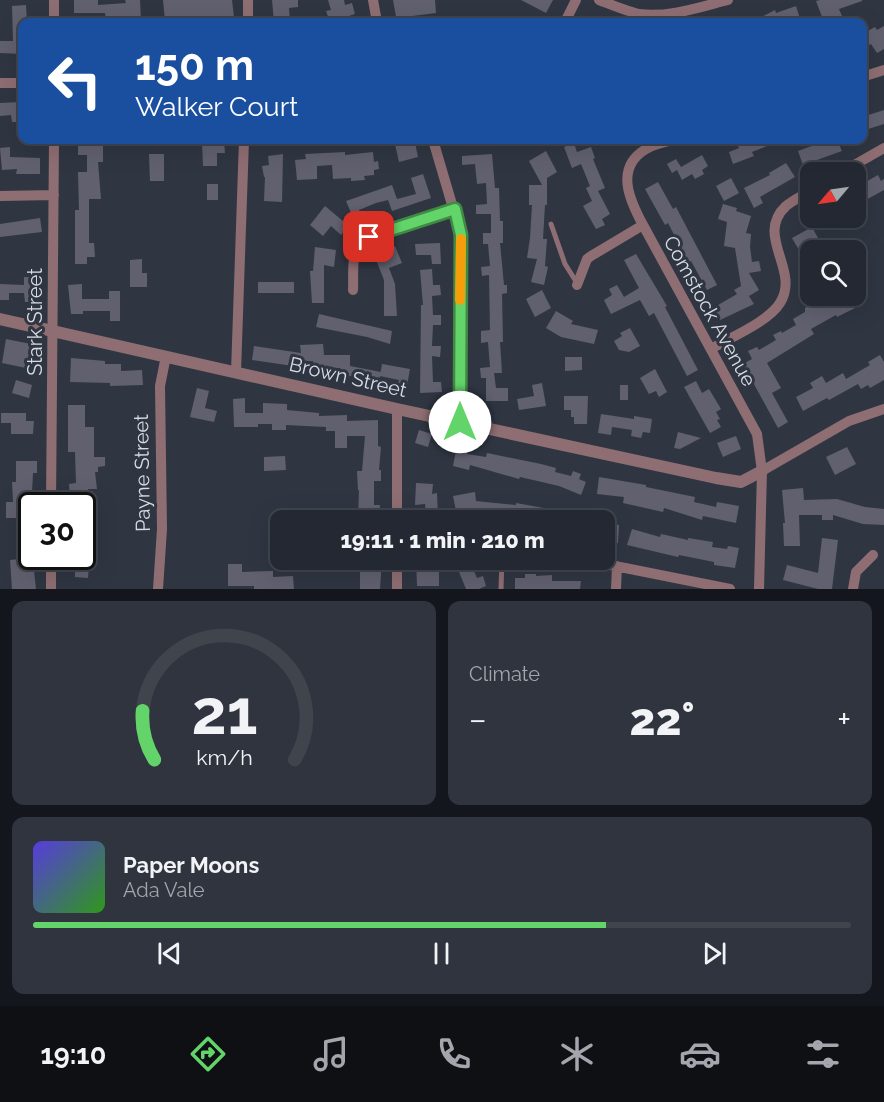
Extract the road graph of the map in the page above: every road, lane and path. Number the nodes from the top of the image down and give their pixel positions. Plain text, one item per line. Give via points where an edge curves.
1 (54, 0) edge
2 (248, 0) edge
3 (373, 0) edge
4 (576, 0) edge
5 (599, 0) edge
6 (728, 0) edge
7 (54, 18) edge
8 (248, 18) edge
9 (376, 18) edge
10 (567, 18) edge
11 (884, 70) edge
12 (867, 75) edge
13 (0, 83) edge
14 (18, 83) edge
15 (54, 144) edge
16 (244, 144) edge
17 (434, 144) edge
18 (661, 144) edge
19 (884, 148) edge
20 (860, 162) edge
21 (54, 195) junction
22 (0, 196) edge
23 (800, 197) edge
24 (455, 209) junction
25 (551, 224) dead end
26 (643, 225) junction
27 (577, 285) joint
28 (353, 290) dead end
29 (0, 319) edge
30 (53, 331) junction
31 (711, 349) junction
32 (166, 356) junction
33 (236, 372) junction
34 (397, 409) junction
35 (884, 409) edge
36 (460, 422) junction
37 (762, 471) junction
38 (51, 492) edge
39 (397, 510) edge
40 (873, 555) dead end
41 (617, 566) joint
42 (51, 570) edge
43 (397, 570) edge
44 (502, 570) edge
45 (51, 589) edge
46 (159, 589) edge
47 (397, 589) edge
48 (501, 589) edge
49 (616, 589) edge
50 (730, 589) edge
51 (759, 589) edge
52 (853, 589) edge

1 - 7 street
2 - 8 street
3 - 9 street
4 - 10 street
5 - 6 street via 653,15
11 - 12 street
13 - 14 street
15 - 21 street, Stark Street
16 - 33 street
17 - 24 street
18 - 26 street, Comstock Avenue via 646,149 630,169 628,192
19 - 20 street
21 - 22 street
21 - 30 street, Stark Street
23 - 31 street via 786,206 774,233 786,280 780,303 770,314
24 - 28 street via 359,242
24 - 36 street via 461,235
25 - 27 lane
26 - 27 street via 591,256
26 - 31 street, Comstock Avenue
29 - 30 street, Brown Street
30 - 32 street, Brown Street
30 - 38 street, Stark Street
31 - 37 street, Comstock Avenue via 757,434
32 - 33 street, Brown Street
32 - 46 street, Payne Street via 160,386
33 - 34 street, Brown Street
34 - 36 street, Brown Street
34 - 39 street
35 - 37 street, Brown Street via 843,424
36 - 37 street, Brown Street via 737,481 748,480
37 - 51 street, Comstock Avenue
40 - 52 street via 856,572
41 - 49 street
41 - 50 street
42 - 45 street
43 - 47 street
44 - 48 lane

